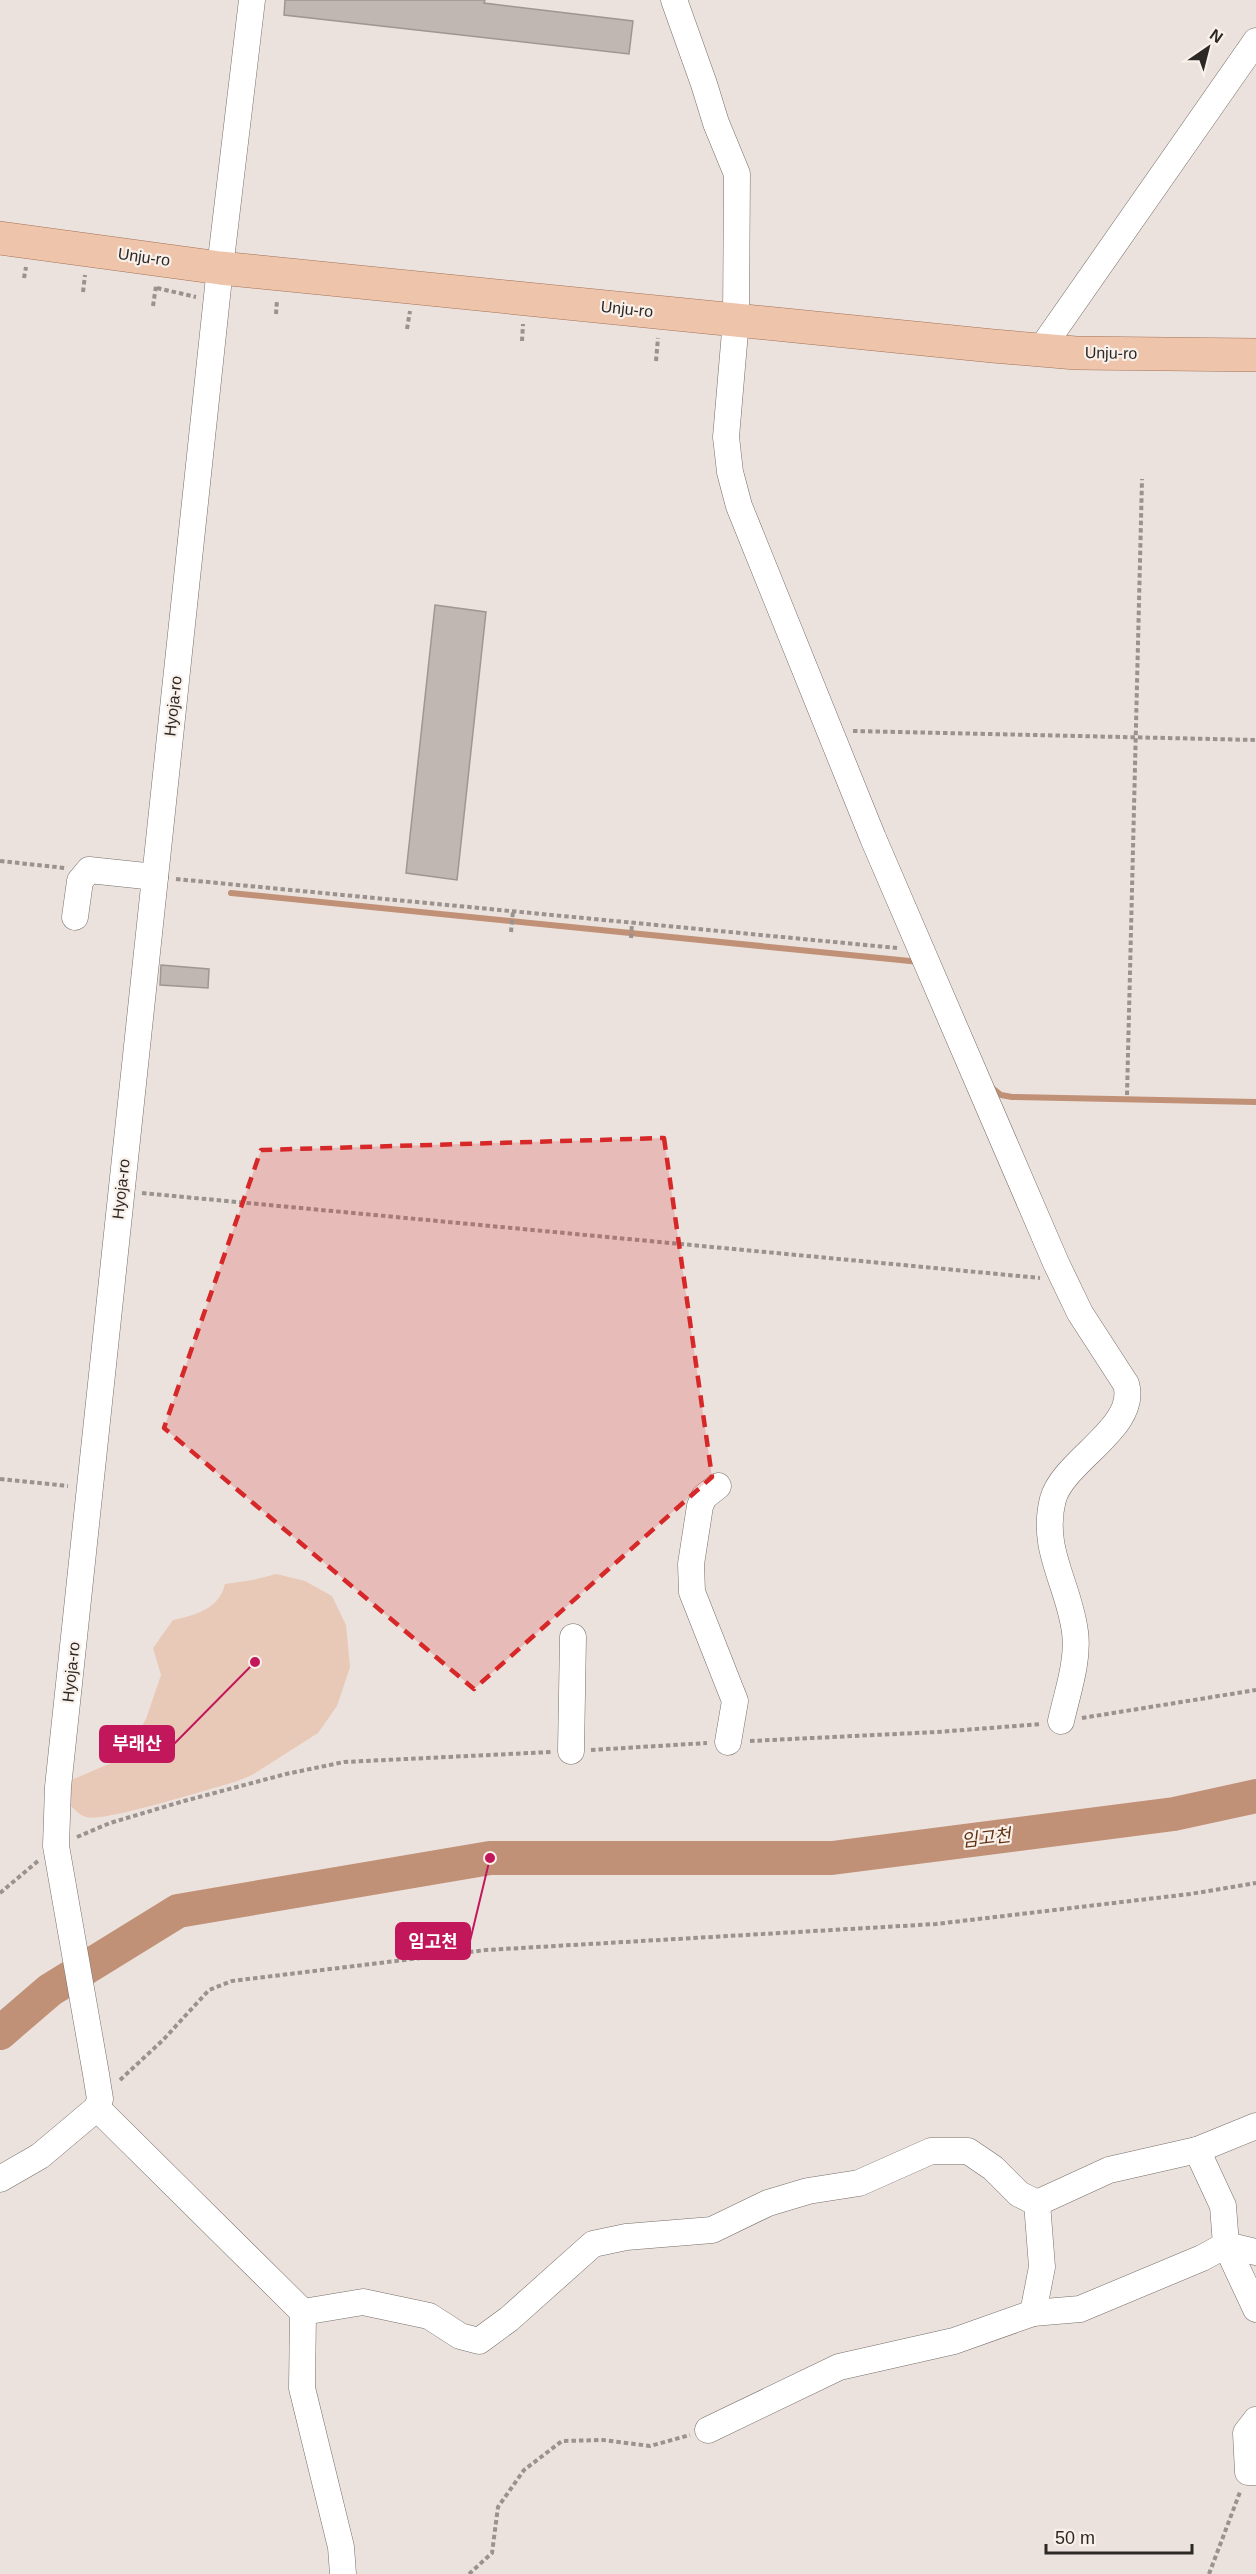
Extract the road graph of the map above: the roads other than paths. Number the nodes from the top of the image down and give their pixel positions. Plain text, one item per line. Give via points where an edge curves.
1 (252, 0) edge
2 (674, 0) edge
3 (1256, 41) edge
4 (0, 238) edge
5 (220, 267) junction
6 (736, 320) junction
7 (1041, 349) junction
8 (1256, 355) edge
9 (154, 877) junction
10 (75, 917) dead end
11 (718, 1486) dead end
12 (573, 1637) dead end
13 (1061, 1721) road end
14 (728, 1742) road end
15 (571, 1751) road end
16 (98, 2104) junction
17 (1256, 2126) edge
18 (1197, 2150) junction
19 (0, 2179) edge
20 (1037, 2204) junction
21 (1226, 2245) junction
22 (1256, 2252) edge
23 (1256, 2309) edge
24 (303, 2312) junction
25 (1033, 2313) junction
26 (1256, 2420) edge
27 (708, 2430) road end
28 (1252, 2472) edge
29 (344, 2574) edge

1 - 5 street, Hyoja-ro
2 - 6 street via 736,174
3 - 7 street
4 - 5 main road, Unju-ro
5 - 6 main road, Unju-ro
5 - 9 street, Hyoja-ro
6 - 7 main road, Unju-ro
6 - 13 street via 726,436 739,506 832,738 1065,1281 1129,1393 1121,1416 1066,1476 1050,1510 1052,1553 1076,1640
7 - 8 main road, Unju-ro
9 - 10 street via 89,870 80,881
9 - 16 street, Hyoja-ro via 58,1787 57,1854
11 - 14 street via 704,1497 700,1506 691,1582 696,1606 735,1701
12 - 15 street
16 - 19 street via 40,2156
16 - 24 street
17 - 18 street
18 - 20 street via 1109,2170
18 - 21 street via 1223,2206
20 - 24 street via 1019,2194 993,2168 968,2151 931,2151 859,2183 808,2191 768,2203 712,2230 626,2237 593,2244 479,2341 460,2336 429,2316 363,2302
20 - 25 street via 1042,2267
21 - 22 street
21 - 23 street
21 - 25 street via 1080,2308
24 - 29 street via 302,2388 341,2547
25 - 27 street via 954,2341 839,2367
26 - 28 street via 1246,2433

